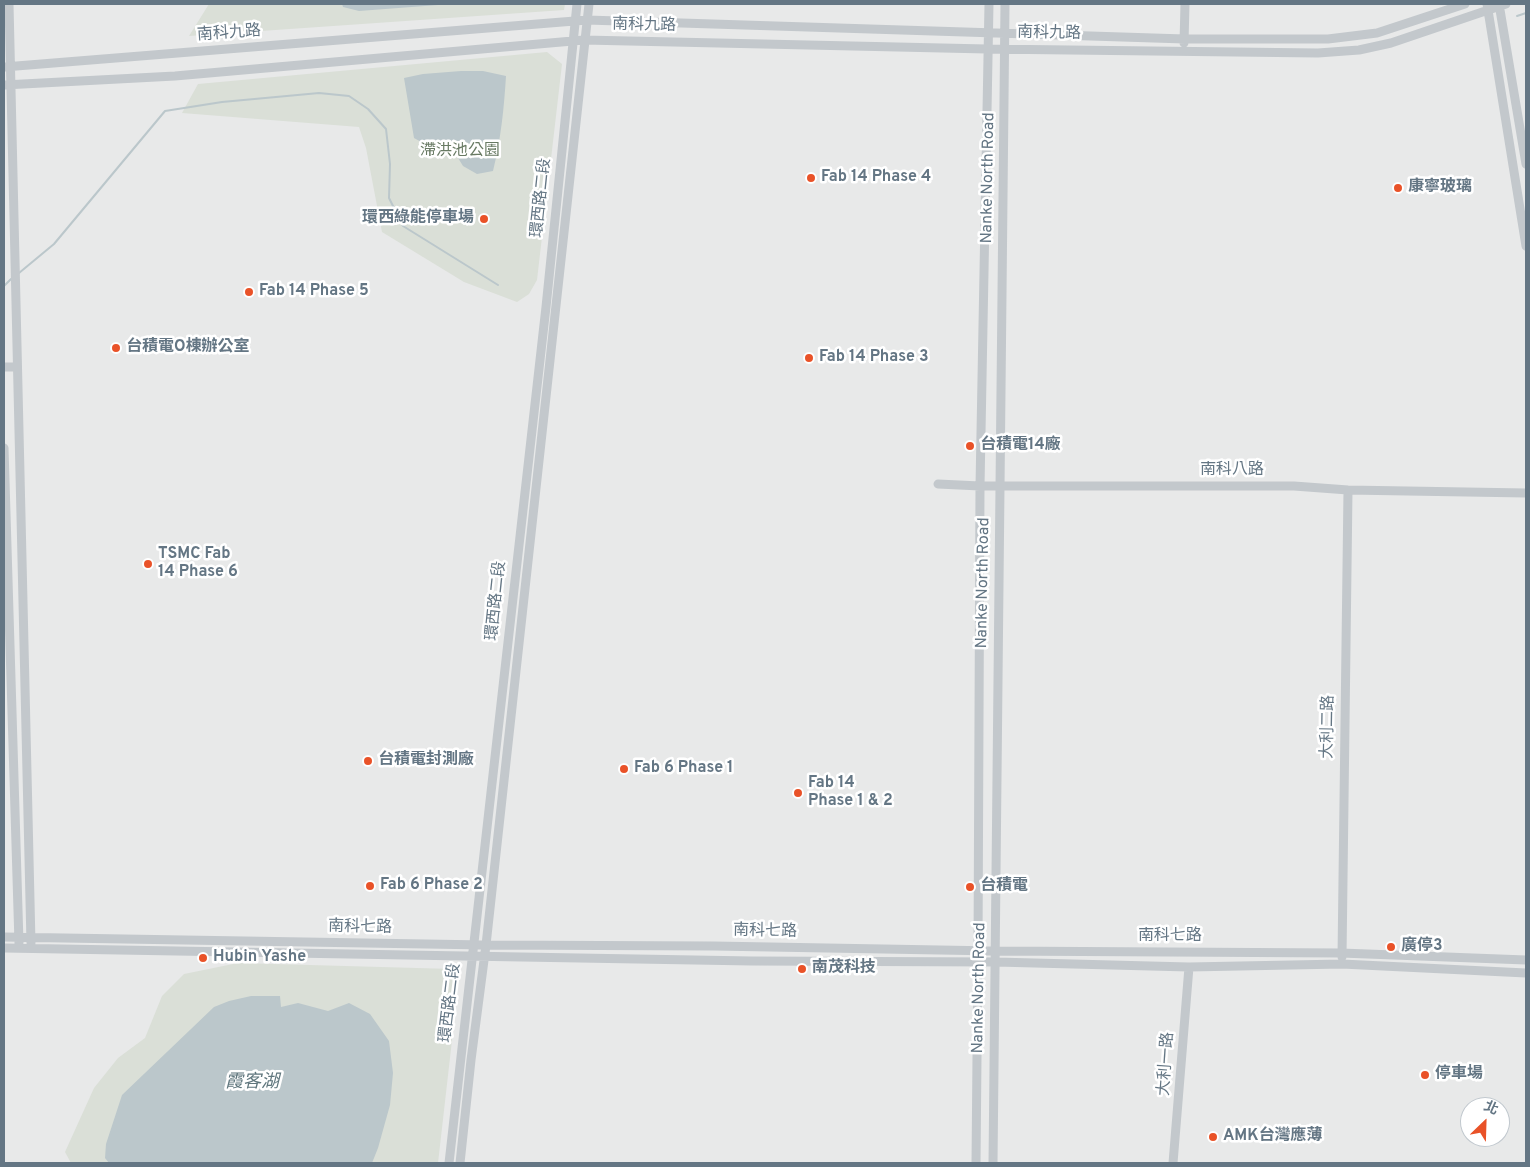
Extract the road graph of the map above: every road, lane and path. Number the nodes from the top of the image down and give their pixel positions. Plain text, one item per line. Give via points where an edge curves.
1 (10, 4) edge
2 (577, 4) edge
3 (589, 4) edge
4 (989, 4) edge
5 (1005, 4) edge
6 (1184, 4) edge
7 (1465, 4) edge
8 (1502, 4) edge
9 (1487, 7) edge
10 (587, 20) junction
11 (575, 22) junction
12 (988, 32) junction
13 (1004, 33) junction
14 (1184, 39) junction
15 (584, 40) junction
16 (573, 41) junction
17 (1005, 48) junction
18 (987, 49) junction
19 (1184, 50) junction
20 (7, 67) edge
21 (7, 85) edge
22 (1526, 164) edge
23 (1526, 246) edge
24 (4, 366) edge
25 (17, 366) junction
26 (4, 448) edge
27 (938, 484) dead end
28 (1000, 484) junction
29 (980, 486) junction
30 (1348, 490) junction
31 (1526, 493) edge
32 (4, 937) edge
33 (19, 938) junction
34 (30, 938) junction
35 (474, 945) junction
36 (486, 945) junction
37 (4, 948) edge
38 (18, 948) junction
39 (30, 948) junction
40 (978, 950) junction
41 (996, 951) junction
42 (1341, 953) junction
43 (472, 957) junction
44 (485, 957) junction
45 (1526, 960) edge
46 (978, 962) junction
47 (996, 962) junction
48 (1342, 964) junction
49 (1189, 967) junction
50 (1526, 973) edge
51 (449, 1163) edge
52 (460, 1163) edge
53 (976, 1163) edge
54 (992, 1163) edge
55 (1172, 1163) edge

1 - 20 street
2 - 11 street
3 - 10 street
4 - 12 street, Nanke North Road
5 - 13 street, Nanke North Road
6 - 14 street
7 - 14 street, 南科九路 via 1377,33 1340,38
8 - 9 street, 南科九路
8 - 22 street
9 - 19 street, 南科九路 via 1391,43 1359,50 1299,53
9 - 23 street
10 - 11 street, 南科九路
10 - 12 street, 南科九路
10 - 15 street, 環西路二段
11 - 16 street, 環西路二段
11 - 20 street, 南科九路
12 - 13 street, 南科九路
12 - 18 street, Nanke North Road
13 - 14 street, 南科九路
13 - 17 street, Nanke North Road
14 - 19 street
15 - 16 street, 南科九路
15 - 18 street, 南科九路
15 - 36 street, 環西路二段
16 - 21 street via 175,76
16 - 35 street, 環西路二段
17 - 18 street, 南科九路
17 - 19 street, 南科九路
17 - 28 street, Nanke North Road
18 - 29 street, Nanke North Road
20 - 21 street
21 - 25 street
24 - 25 street
25 - 34 street
26 - 33 street
27 - 29 street, 南科八路
28 - 29 street, 南科八路
28 - 30 street, 南科八路 via 1294,486
28 - 41 street, Nanke North Road
29 - 40 street, Nanke North Road
30 - 31 street, 南科八路
30 - 42 street, 大利二路
32 - 33 street, 南科七路
33 - 34 street, 南科七路
33 - 38 street
34 - 35 street, 南科七路
34 - 39 street
35 - 36 street, 南科七路
35 - 43 street, 環西路二段
36 - 40 street, 南科七路
36 - 44 street, 環西路二段
37 - 38 street, 南科七路
38 - 39 street, 南科七路
39 - 43 street, 南科七路
40 - 41 street, 南科七路
40 - 46 street, Nanke North Road
41 - 42 street, 南科七路
41 - 47 street, Nanke North Road
42 - 45 street, 南科七路
42 - 48 street, 大利二路
43 - 44 street, 南科七路
43 - 51 street, 環西路二段
44 - 46 street, 南科七路
44 - 52 street, 環西路二段
46 - 47 street, 南科七路
46 - 53 street, Nanke North Road
47 - 49 street, 南科七路
47 - 54 street, Nanke North Road
48 - 49 street, 南科七路
48 - 50 street, 南科七路
49 - 55 street, 大利一路

